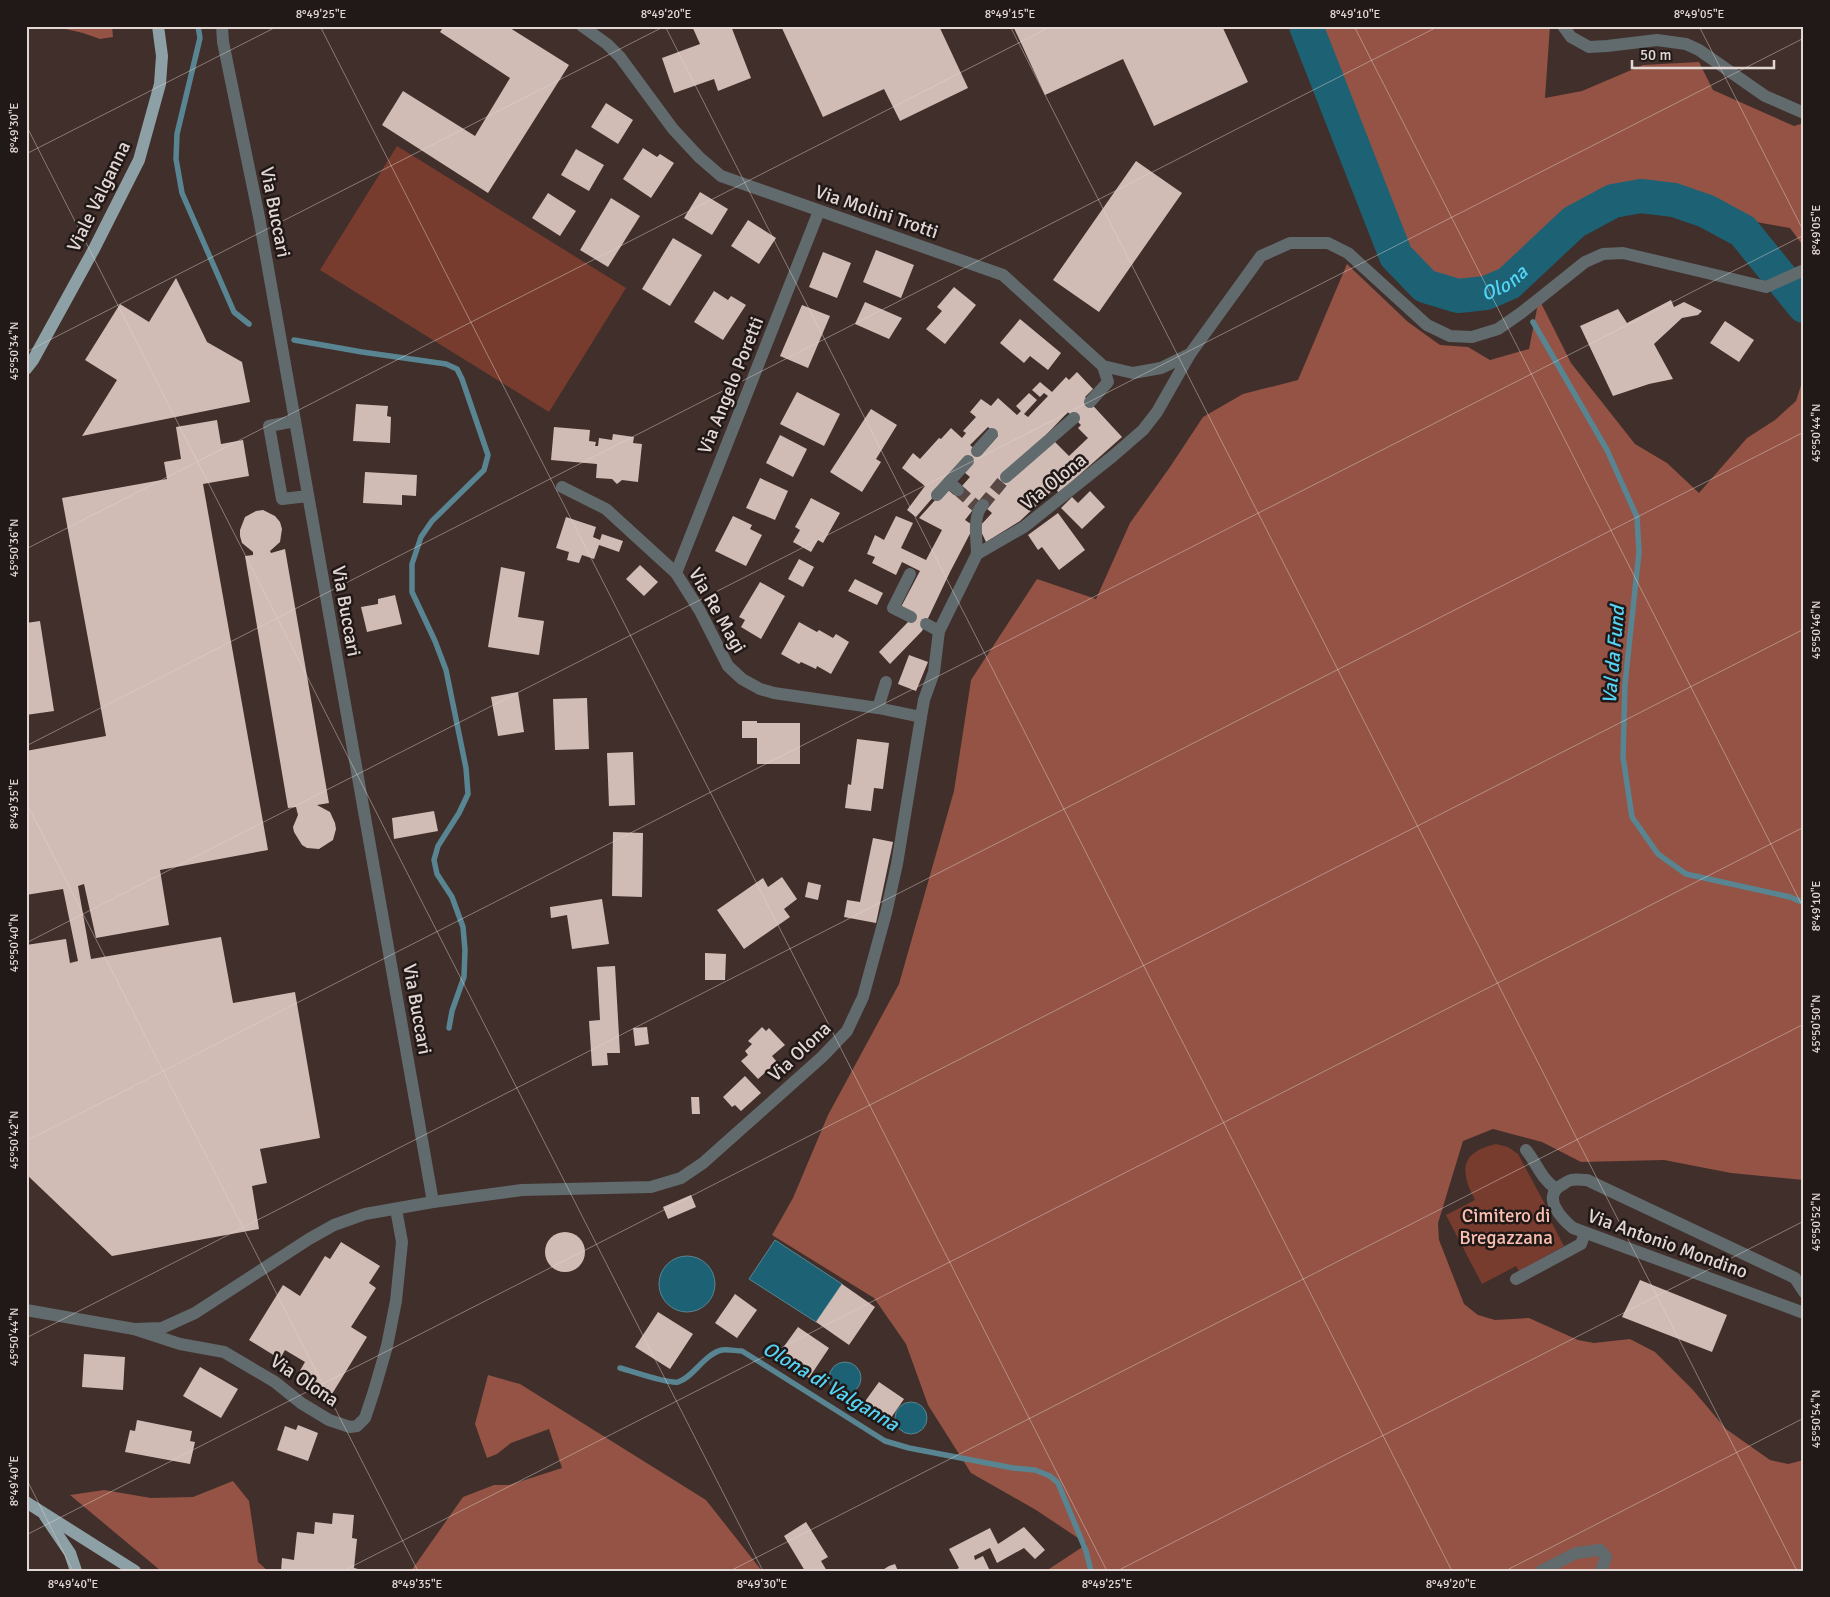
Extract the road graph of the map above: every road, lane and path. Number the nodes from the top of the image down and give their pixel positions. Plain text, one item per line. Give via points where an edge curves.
1 (158, 26) edge
2 (222, 26) edge
3 (582, 26) edge
4 (1563, 26) edge
5 (1804, 113) edge
6 (819, 211) junction
7 (1804, 270) edge
8 (1190, 354) junction
9 (1103, 366) junction
10 (26, 368) edge
11 (1090, 402) dead end
12 (1074, 418) dead end
13 (295, 421) junction
14 (992, 434) dead end
15 (1006, 477) tunnel mouth
16 (562, 487) dead end
17 (937, 495) dead end
18 (308, 496) junction
19 (980, 506) tunnel mouth
20 (977, 554) junction
21 (676, 573) junction
22 (910, 574) dead end
23 (911, 617) dead end
24 (926, 624) dead end
25 (938, 631) junction
26 (886, 682) dead end
27 (878, 708) junction
28 (921, 717) junction
29 (1526, 1150) dead end
30 (1556, 1189) junction
31 (433, 1202) junction
32 (396, 1209) junction
33 (1585, 1233) junction
34 (1516, 1279) dead end
35 (1804, 1292) edge
36 (26, 1310) edge
37 (1804, 1313) edge
38 (134, 1329) junction
39 (26, 1502) edge
40 (42, 1512) junction
41 (76, 1571) edge
42 (135, 1571) edge
43 (1540, 1571) edge
44 (1601, 1571) edge

1 - 10 main road, Viale Valganna via 162,56 160,84 139,160 34,360
2 - 13 street, Via Buccari
3 - 6 street, Via Molini Trotti via 620,57 674,129 721,176
4 - 5 street via 1571,38 1589,47 1657,40 1686,44 1765,96
6 - 9 street, Via Molini Trotti via 1002,275
6 - 21 street, Via Angelo Poretti
7 - 8 street, Via Olona via 1766,287 1623,253 1603,254 1585,262 1498,329 1472,336 1450,336 1427,325 1348,253 1328,243 1290,243 1261,256
8 - 9 street, Via Molini Trotti via 1161,368 1132,373
8 - 20 street, Via Olona via 1143,430 1024,527
9 - 11 street via 1108,382
12 - 15 street
13 - 18 street, Via Buccari
13 - 18 street via 269,426 282,500
14 - 17 street via 972,456 953,486
16 - 21 street, Via Re Magi via 606,509
18 - 31 street, Via Buccari
19 - 20 street
20 - 25 street, Via Olona
21 - 27 street, Via Re Magi via 728,666 742,679 774,693
22 - 23 street via 893,608
24 - 25 street
25 - 28 street, Via Olona via 934,672
26 - 27 street
27 - 28 street, Via Re Magi
28 - 31 street, Via Olona via 886,913 862,997 847,1031 841,1037 704,1163 681,1178 651,1187 522,1190
29 - 30 street via 1544,1180
30 - 33 street, Via Antonio Mondino via 1552,1198 1563,1220
30 - 35 street, Via Antonio Mondino via 1569,1180 1587,1180 1795,1278
31 - 32 street, Via Olona
32 - 38 street, Via Olona via 365,1214 334,1225 195,1313 162,1328
32 - 38 street, Via Olona via 402,1242 396,1302 374,1391 365,1418 357,1426 329,1420 275,1382 224,1352 180,1344
33 - 34 street via 1581,1244
33 - 37 street, Via Antonio Mondino
36 - 38 street, Via Olona
39 - 40 main road
40 - 41 main road via 70,1553
40 - 42 main road
43 - 44 street via 1576,1553 1600,1550 1606,1557

